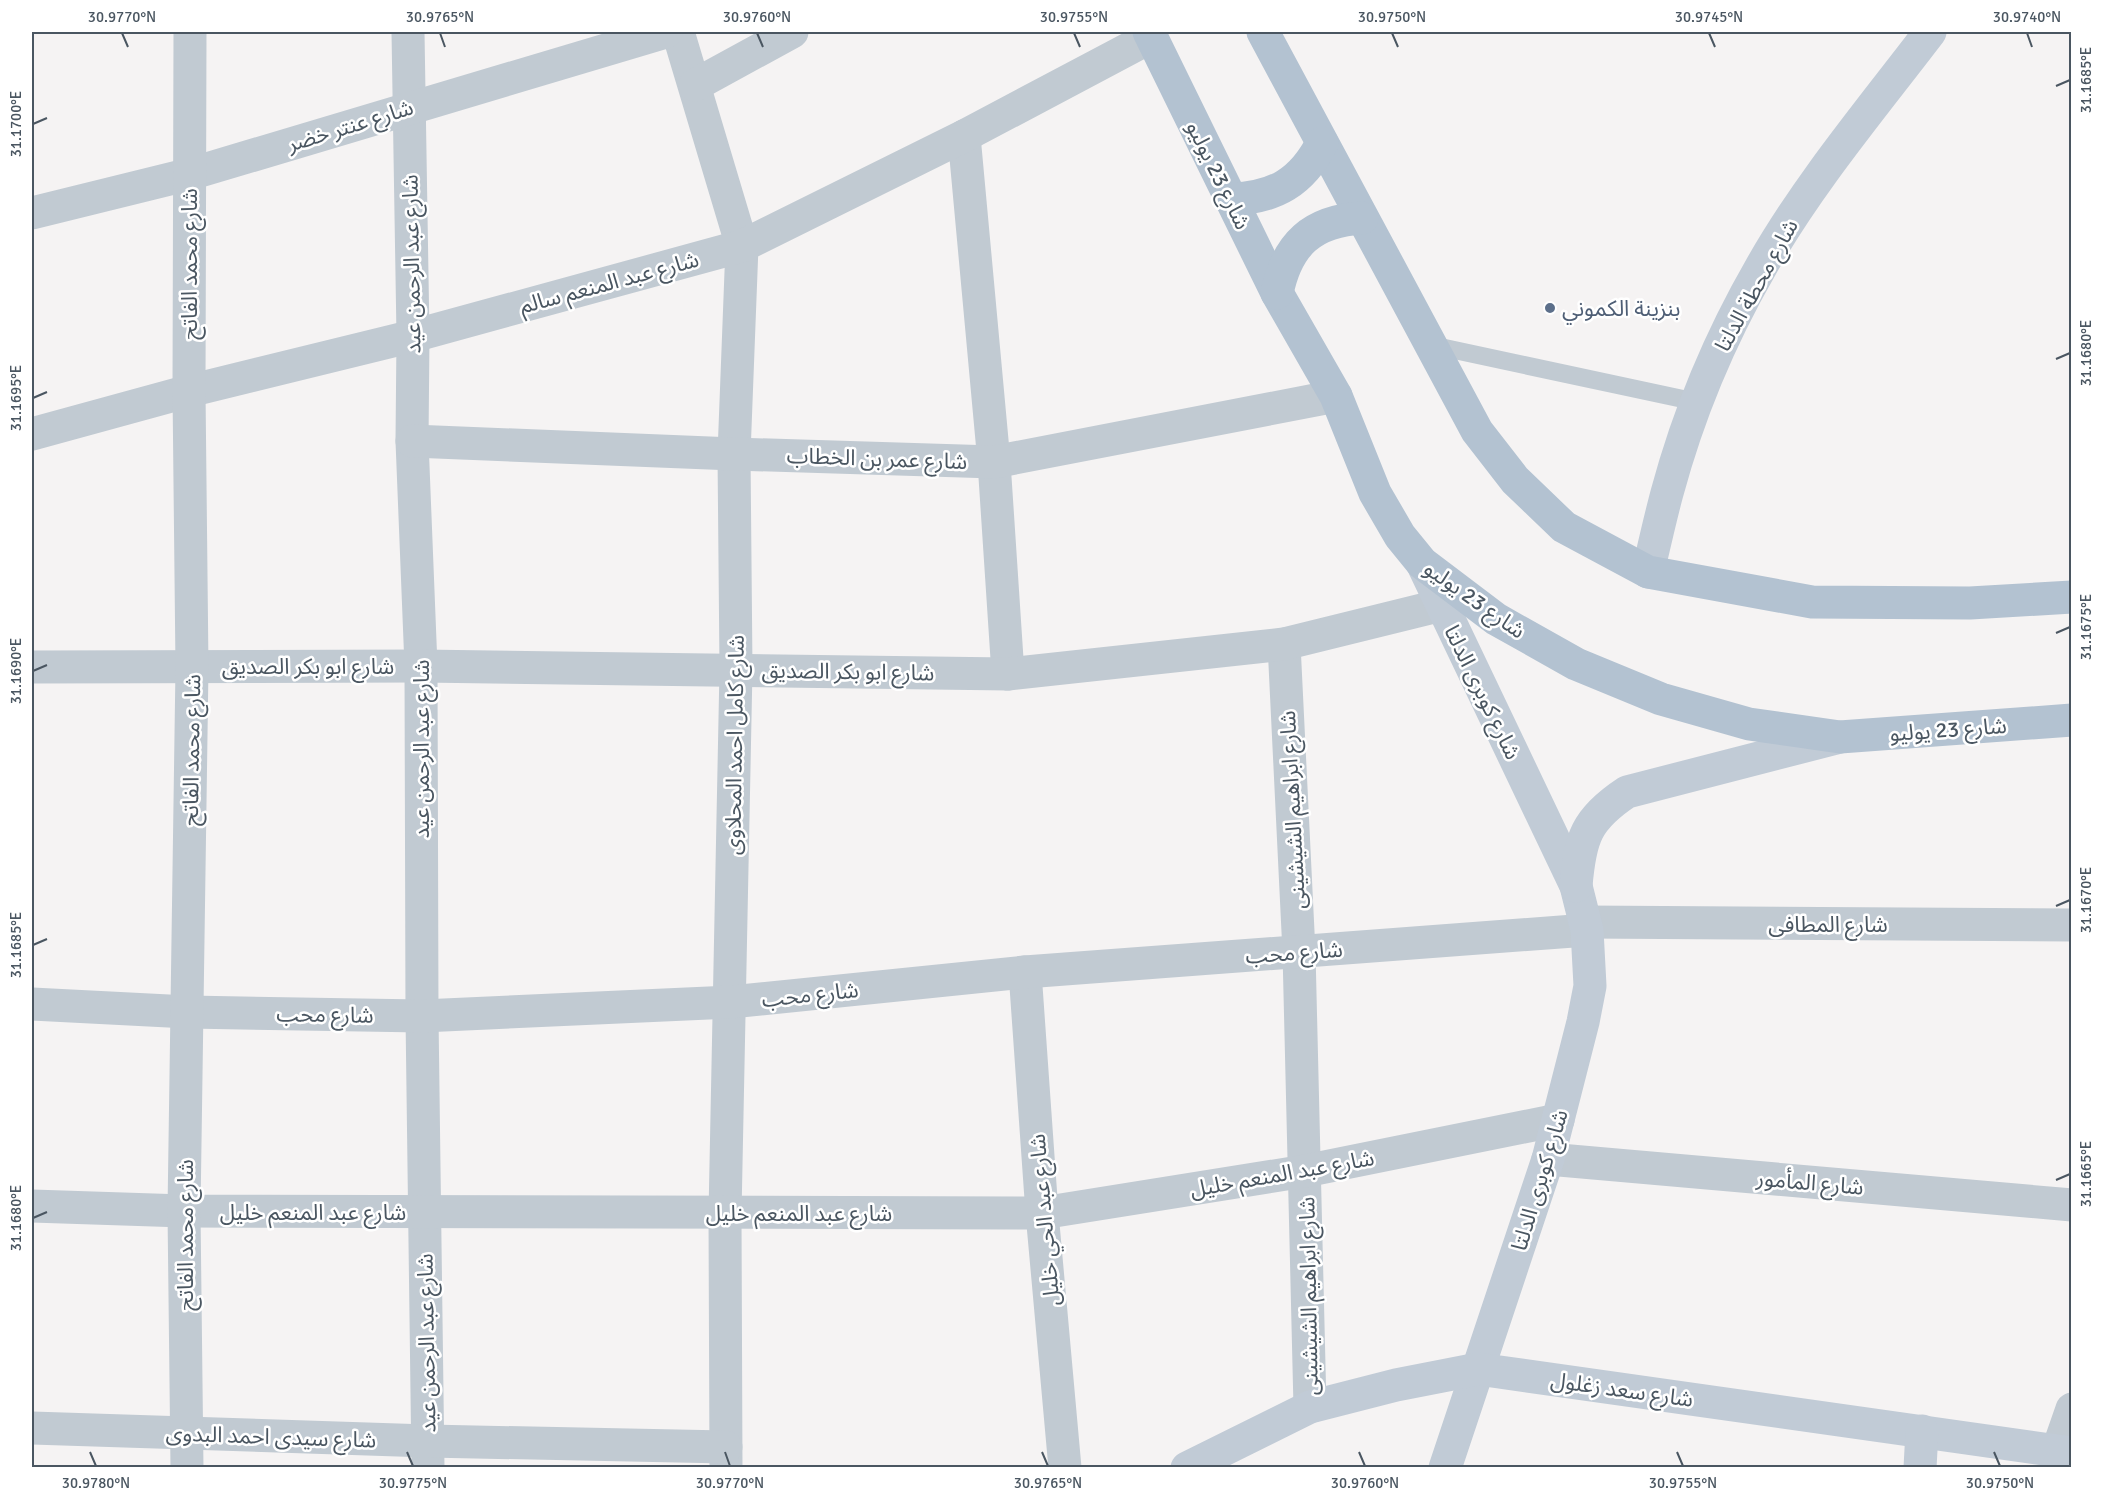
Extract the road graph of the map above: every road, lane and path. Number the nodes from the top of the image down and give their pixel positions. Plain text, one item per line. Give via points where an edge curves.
1 (190, 32) edge
2 (408, 32) edge
3 (666, 32) edge
4 (678, 32) edge
5 (792, 32) edge
6 (1263, 32) edge
7 (1930, 32) edge
8 (1150, 34) edge
9 (695, 85) junction
10 (409, 107) junction
11 (964, 136) junction
12 (1322, 143) junction
13 (190, 174) junction
14 (1231, 199) junction
15 (32, 213) edge
16 (1362, 218) junction
17 (742, 246) junction
18 (1276, 292) junction
19 (413, 336) junction
20 (1431, 345) junction
21 (189, 391) junction
22 (1336, 396) junction
23 (1697, 402) junction
24 (32, 434) edge
25 (412, 441) junction
26 (734, 454) junction
27 (994, 462) junction
28 (1422, 563) junction
29 (1648, 572) junction
30 (2072, 597) edge
31 (1442, 605) junction
32 (1284, 644) junction
33 (421, 666) junction
34 (32, 667) edge
35 (192, 667) junction
36 (736, 669) junction
37 (1008, 674) junction
38 (2072, 720) edge
39 (1840, 737) junction
40 (1576, 886) junction
41 (2072, 925) edge
42 (1586, 926) junction
43 (1299, 952) junction
44 (1025, 972) junction
45 (731, 1002) junction
46 (32, 1005) edge
47 (188, 1012) junction
48 (422, 1016) junction
49 (1558, 1120) junction
50 (1548, 1159) junction
51 (1305, 1171) junction
52 (2072, 1205) edge
53 (32, 1206) edge
54 (184, 1211) junction
55 (424, 1212) junction
56 (1042, 1213) junction
57 (725, 1214) junction
58 (1478, 1369) junction
59 (1310, 1407) junction
60 (2072, 1409) edge
61 (32, 1428) edge
62 (1922, 1431) junction
63 (186, 1433) junction
64 (2064, 1452) edge
65 (428, 1454) edge
66 (726, 1457) edge
67 (187, 1467) edge
68 (1065, 1467) edge
69 (1188, 1467) edge
70 (1445, 1467) edge
71 (1920, 1467) edge

1 - 13 street, شارع محمد الفاتح
2 - 10 street, شارع عبد الرحمن عيد
3 - 10 street, شارع عنتر خضر
4 - 9 street, شارع كامل احمد المحلاوى
5 - 9 street
6 - 12 main road
7 - 23 street, شارع محطة الدلتا via 1805,198 1761,267 1723,339
8 - 11 street, شارع عبد المنعم سالم
8 - 14 main road, شارع 23 يوليو
9 - 17 street, شارع كامل احمد المحلاوى
10 - 13 street, شارع عنتر خضر
10 - 19 street, شارع عبد الرحمن عيد
11 - 17 street, شارع عبد المنعم سالم
11 - 27 street
12 - 14 main road via 1314,160 1286,186 1250,199
12 - 16 main road
13 - 15 street, شارع عنتر خضر
13 - 21 street, شارع محمد الفاتح
14 - 18 main road, شارع 23 يوليو
16 - 18 main road via 1322,226 1305,237 1290,253
16 - 20 main road
17 - 19 street, شارع عبد المنعم سالم
17 - 26 street, شارع كامل احمد المحلاوى
18 - 22 main road, شارع 23 يوليو
19 - 21 street, شارع عبد المنعم سالم
19 - 25 street, شارع عبد الرحمن عيد
20 - 23 lane
20 - 29 main road via 1477,431 1515,480 1564,527
21 - 24 street, شارع عبد المنعم سالم
21 - 35 street, شارع محمد الفاتح
22 - 27 street, شارع عمر بن الخطاب
22 - 28 main road, شارع 23 يوليو via 1375,494
23 - 29 street, شارع محطة الدلتا via 1667,493
25 - 26 street, شارع عمر بن الخطاب
25 - 33 street, شارع عبد الرحمن عيد
26 - 27 street, شارع عمر بن الخطاب
26 - 36 street, شارع كامل احمد المحلاوى
27 - 37 street
28 - 31 street, شارع كوبرى الدلتا
28 - 39 main road, شارع 23 يوليو via 1496,618 1576,664 1661,699 1749,724
29 - 30 main road via 1812,602 1970,603
31 - 32 street, شارع ابو بكر الصديق
31 - 40 street, شارع كوبرى الدلتا
32 - 37 street, شارع ابو بكر الصديق
32 - 43 street, شارع ابراهيم الشيشينى
33 - 35 street, شارع ابو بكر الصديق
33 - 36 street, شارع ابو بكر الصديق
33 - 48 street, شارع عبد الرحمن عيد
34 - 35 street, شارع ابو بكر الصديق
35 - 47 street, شارع محمد الفاتح
36 - 37 street, شارع ابو بكر الصديق
36 - 45 street, شارع كامل احمد المحلاوى
38 - 39 main road, شارع 23 يوليو
39 - 40 street, شارع كوبرى الدلتا via 1627,792 1605,807 1589,827 1579,852
40 - 42 street, شارع كوبرى الدلتا
41 - 42 street, شارع المطافى
42 - 43 street, شارع محب
42 - 49 street, شارع كوبرى الدلتا via 1590,986
43 - 44 street, شارع محب
43 - 51 street, شارع ابراهيم الشيشينى
44 - 45 street, شارع محب
44 - 56 street, شارع عبد الحي خليل
45 - 48 street, شارع محب
45 - 57 street, شارع كامل احمد المحلاوى
46 - 47 street, شارع محب
47 - 48 street, شارع محب
47 - 54 street, شارع محمد الفاتح
48 - 55 street, شارع عبد الرحمن عيد
49 - 50 street, شارع كوبرى الدلتا
49 - 51 street, شارع عبد المنعم خليل
50 - 52 street, شارع المأمور
50 - 58 street, شارع كوبرى الدلتا
51 - 56 street, شارع عبد المنعم خليل
51 - 59 street, شارع ابراهيم الشيشينى
53 - 54 street, شارع عبد المنعم خليل
54 - 55 street, شارع عبد المنعم خليل
54 - 63 street, شارع محمد الفاتح
55 - 57 street, شارع عبد المنعم خليل
55 - 65 street, شارع عبد الرحمن عيد
56 - 57 street, شارع عبد المنعم خليل
56 - 68 street, شارع عبد الحي خليل
57 - 66 street, شارع كامل احمد المحلاوى
58 - 59 street, شارع سعد زغلول
58 - 62 street, شارع سعد زغلول
58 - 70 street, شارع كوبرى الدلتا
59 - 69 street, شارع سعد زغلول
60 - 64 street
61 - 63 street, شارع سيدى احمد البدوى
62 - 64 street, شارع سعد زغلول
62 - 71 street
63 - 65 street, شارع سيدى احمد البدوى
63 - 67 street, شارع محمد الفاتح
65 - 66 street, شارع سيدى احمد البدوى

